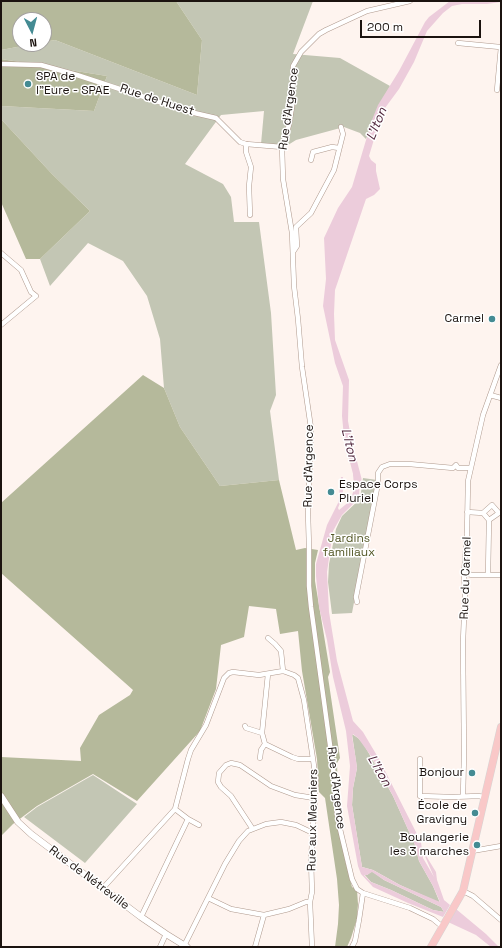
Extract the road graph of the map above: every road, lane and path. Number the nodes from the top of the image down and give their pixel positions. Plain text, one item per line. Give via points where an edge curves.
1 (410, 1) edge
2 (458, 43) dead end
3 (501, 47) edge
4 (1, 64) edge
5 (497, 90) dead end
6 (341, 127) dead end
7 (246, 144) junction
8 (282, 147) junction
9 (339, 148) junction
10 (311, 160) dead end
11 (250, 215) dead end
12 (293, 252) junction
13 (1, 253) edge
14 (1, 325) edge
15 (501, 365) edge
16 (490, 395) junction
17 (501, 398) edge
18 (470, 468) junction
19 (467, 512) junction
20 (483, 513) junction
21 (489, 520) junction
22 (464, 573) junction
23 (488, 575) junction
24 (501, 575) edge
25 (357, 602) dead end
26 (268, 638) dead end
27 (283, 671) junction
28 (268, 674) junction
29 (245, 726) dead end
30 (501, 727) edge
31 (262, 733) junction
32 (264, 744) junction
33 (260, 758) dead end
34 (313, 759) junction
35 (420, 759) dead end
36 (1, 796) edge
37 (462, 796) junction
38 (484, 797) junction
39 (314, 798) junction
40 (175, 809) junction
41 (188, 819) junction
42 (199, 825) dead end
43 (252, 828) junction
44 (312, 833) junction
45 (501, 846) edge
46 (472, 851) junction
47 (103, 888) junction
48 (463, 891) junction
49 (363, 893) junction
50 (208, 898) junction
51 (310, 902) junction
52 (501, 913) edge
53 (264, 915) junction
54 (141, 917) junction
55 (499, 919) edge
56 (438, 924) dead end
57 (166, 934) junction
58 (186, 946) edge
59 (431, 946) edge
60 (160, 947) edge
61 (254, 947) edge
62 (312, 947) edge
63 (352, 947) edge

1 - 8 street, Rue d'Argence via 367,11 326,30 301,52 292,72 292,107
2 - 3 street
3 - 5 street
4 - 7 street, Rue de Huest via 41,65 216,118 234,137
6 - 9 street via 343,134
7 - 8 street
7 - 11 street via 251,167
8 - 12 street, Rue d'Argence via 283,179
9 - 10 street via 332,147 313,152
9 - 12 street via 331,178 311,213 296,227 297,246
12 - 49 street, Rue d'Argence via 302,367 311,428 308,513 311,607 334,767 337,813 352,879 357,889
13 - 14 street via 21,270 36,296
15 - 16 street, Rue du Carmel
16 - 17 street
16 - 18 street, Rue du Carmel
18 - 19 street, Rue du Carmel
18 - 25 street via 458,468 456,465 453,468 390,464 382,467 378,473
19 - 20 street
19 - 22 street, Rue du Carmel
20 - 21 street
20 - 21 street via 492,505 498,513
21 - 23 street
22 - 23 street
22 - 37 street, Rue du Carmel
23 - 24 street
26 - 27 street via 281,651
27 - 28 street
27 - 34 street, Rue aux Meuniers via 294,674 301,686
28 - 31 street
28 - 40 street via 233,672 224,678 206,725 191,750
29 - 31 street
30 - 38 main road
31 - 32 street
32 - 33 street
32 - 34 street via 298,759
34 - 39 street, Rue aux Meuniers via 316,780
35 - 37 street via 420,796
36 - 47 street, Rue de Nétreville via 18,822 31,834
37 - 38 street
38 - 46 main road
39 - 43 street via 295,795 271,786 240,765 226,765 219,773 218,782 231,796
39 - 44 street, Rue aux Meuniers
40 - 41 street
40 - 47 street
41 - 42 street
41 - 54 street
43 - 44 street via 281,822 296,825
43 - 50 street via 234,847
44 - 51 street, Rue aux Meuniers
45 - 46 street
46 - 48 main road
47 - 54 street, Rue de Nétreville
48 - 55 street via 473,896
48 - 59 main road
49 - 56 street via 410,908
49 - 63 street via 360,920
50 - 53 street via 231,909
50 - 58 street
51 - 53 street
51 - 62 street, Rue aux Meuniers
52 - 55 street
53 - 61 street
54 - 57 street, Rue de Nétreville
57 - 58 street, Rue de Nétreville
57 - 60 street

